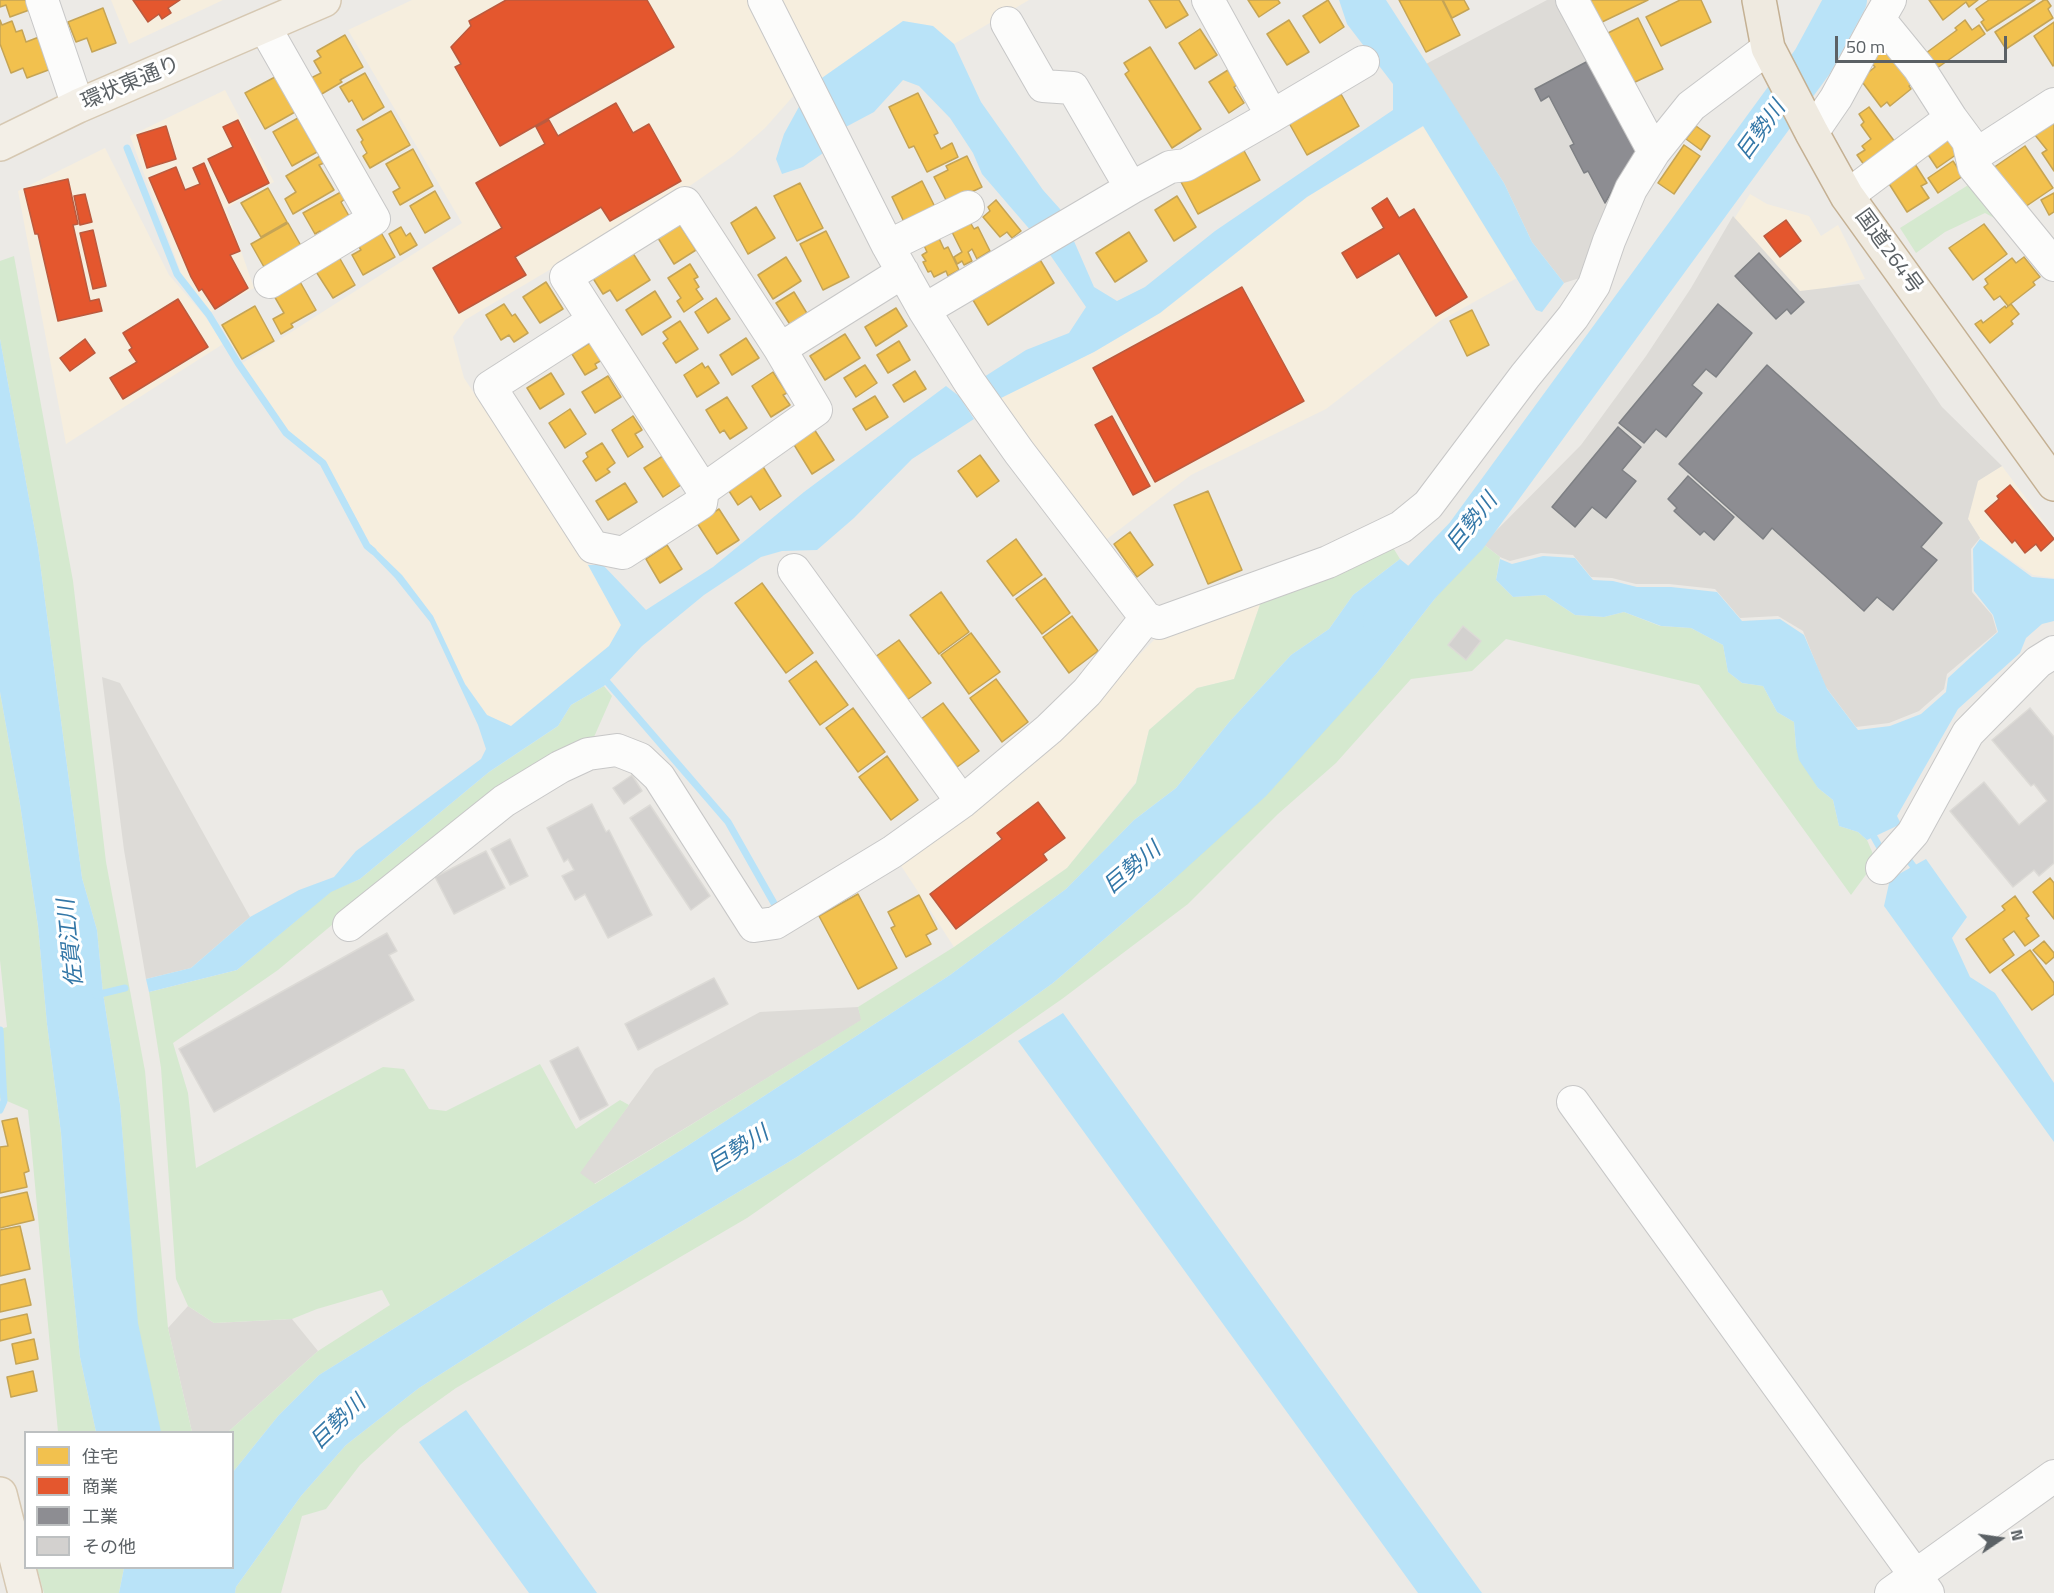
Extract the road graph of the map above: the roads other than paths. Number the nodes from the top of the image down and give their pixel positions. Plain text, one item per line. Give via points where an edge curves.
1 (42, 0) edge
2 (313, 0) edge
3 (324, 0) edge
4 (765, 0) edge
5 (1208, 0) edge
6 (1572, 0) edge
7 (1759, 0) edge
8 (1885, 10) edge
9 (1007, 22) dead end
10 (264, 26) junction
11 (1771, 53) junction
12 (1364, 62) dead end
13 (2054, 104) edge
14 (78, 106) junction
15 (1272, 116) junction
16 (1951, 118) junction
17 (1808, 125) junction
18 (4, 142) edge
19 (1654, 152) junction
20 (1972, 157) junction
21 (1131, 188) junction
22 (1847, 196) junction
23 (968, 207) dead end
24 (895, 259) junction
25 (2054, 265) edge
26 (270, 282) dead end
27 (924, 310) junction
28 (593, 321) junction
29 (780, 349) junction
30 (2054, 484) edge
31 (703, 490) junction
32 (794, 570) dead end
33 (1146, 618) junction
34 (2054, 652) edge
35 (962, 802) junction
36 (1882, 868) dead end
37 (349, 926) dead end
38 (1573, 1102) dead end
39 (2054, 1476) edge
40 (0, 1494) edge
41 (15, 1579) edge
42 (1911, 1587) edge

1 - 14 street
2 - 10 main road, 環状東通り
3 - 10 main road, 環状東通り
4 - 24 street
5 - 15 street
6 - 19 street
7 - 11 highway, 国道264号
8 - 16 street
8 - 17 street via 1836,98
9 - 21 street via 1043,86 1073,88
10 - 14 main road, 環状東通り
10 - 26 street via 374,219
11 - 17 highway, 国道264号
11 - 19 street via 1691,106
12 - 15 street
13 - 20 street
14 - 18 main road, 環状東通り
15 - 21 street via 1186,165 1170,167
16 - 20 street via 1968,141
16 - 22 street
17 - 22 highway, 国道264号
19 - 33 street via 1631,189 1594,285 1428,505 1401,527 1328,562 1159,622
20 - 25 street via 1974,167
21 - 27 street
22 - 30 highway, 国道264号
23 - 24 street
24 - 27 street
24 - 29 street
27 - 33 street via 988,410
28 - 29 street via 566,277 685,203
28 - 31 street
28 - 31 street via 490,387 594,548 623,553 701,503
29 - 31 street via 816,410
32 - 35 street
33 - 35 street via 1087,692
34 - 36 street via 2038,662 1968,733 1913,833
35 - 37 street via 840,885 775,923 754,926 659,777 640,759 617,750 588,754 504,801
38 - 42 street
39 - 42 street
40 - 41 main road

